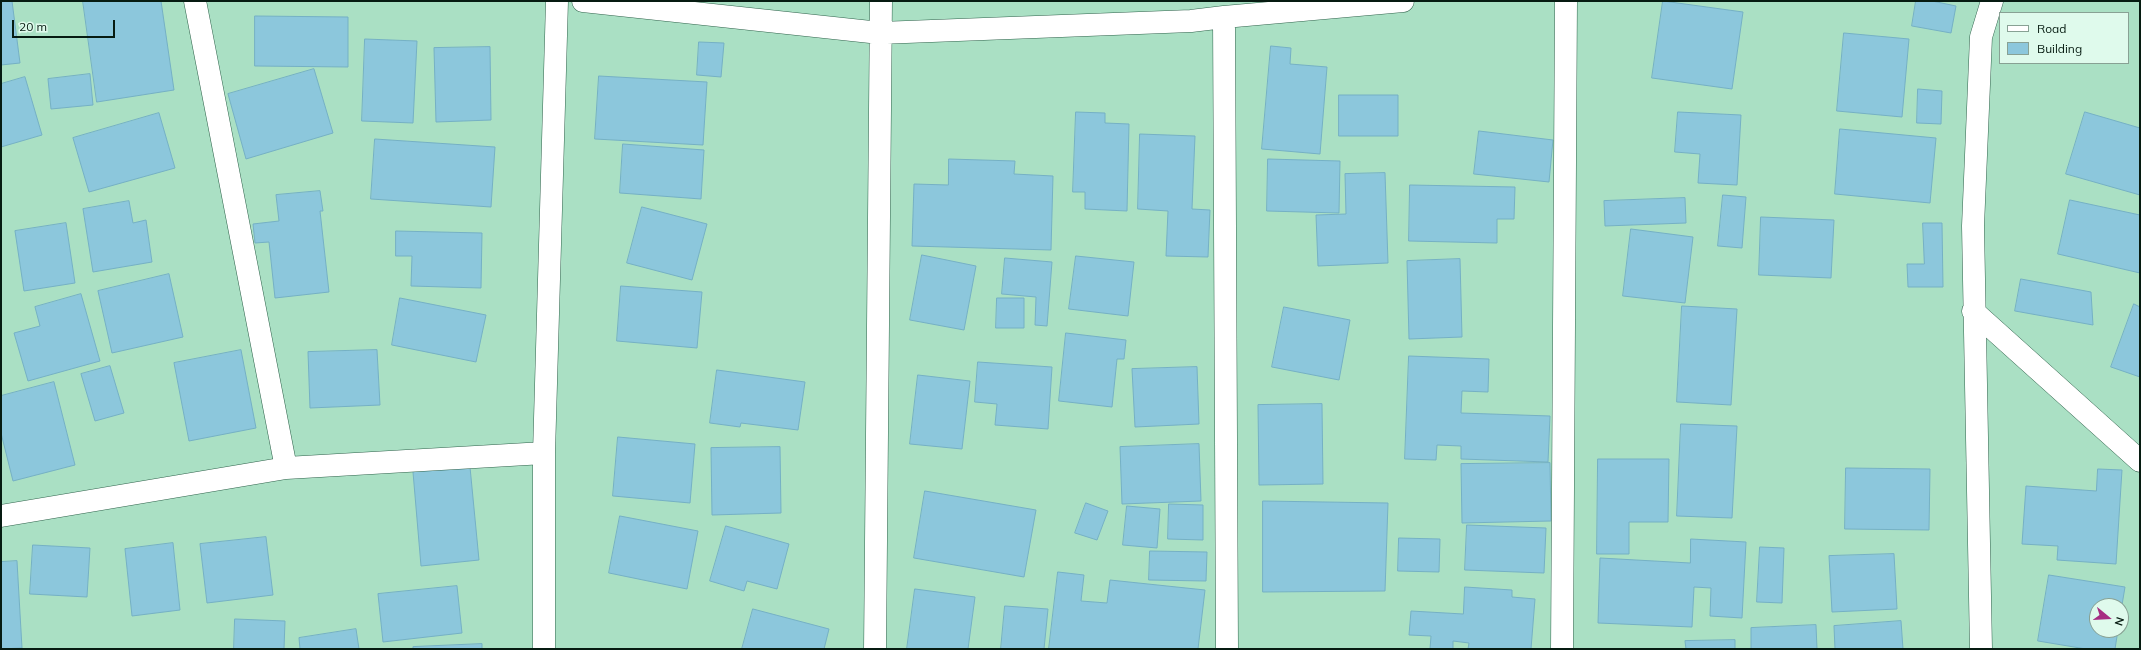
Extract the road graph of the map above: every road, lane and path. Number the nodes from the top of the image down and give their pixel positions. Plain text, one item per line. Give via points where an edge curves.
1 (195, 1) edge
2 (557, 1) edge
3 (583, 1) edge
4 (881, 1) edge
5 (1403, 1) edge
6 (1566, 1) edge
7 (1992, 1) edge
8 (1224, 16) junction
9 (880, 33) junction
10 (1973, 311) junction
11 (544, 453) junction
12 (2140, 461) edge
13 (286, 468) junction
14 (1, 516) edge
15 (544, 649) edge
16 (875, 649) edge
17 (1227, 649) edge
18 (1562, 649) edge
19 (1981, 649) edge

1 - 13 street
2 - 11 street
3 - 9 street
4 - 9 street
5 - 8 street
6 - 18 street
7 - 10 street via 1981,37 1973,226
8 - 9 street via 1191,21
8 - 17 street
9 - 16 street
10 - 12 street
10 - 19 street
11 - 13 street
11 - 15 street
13 - 14 street

